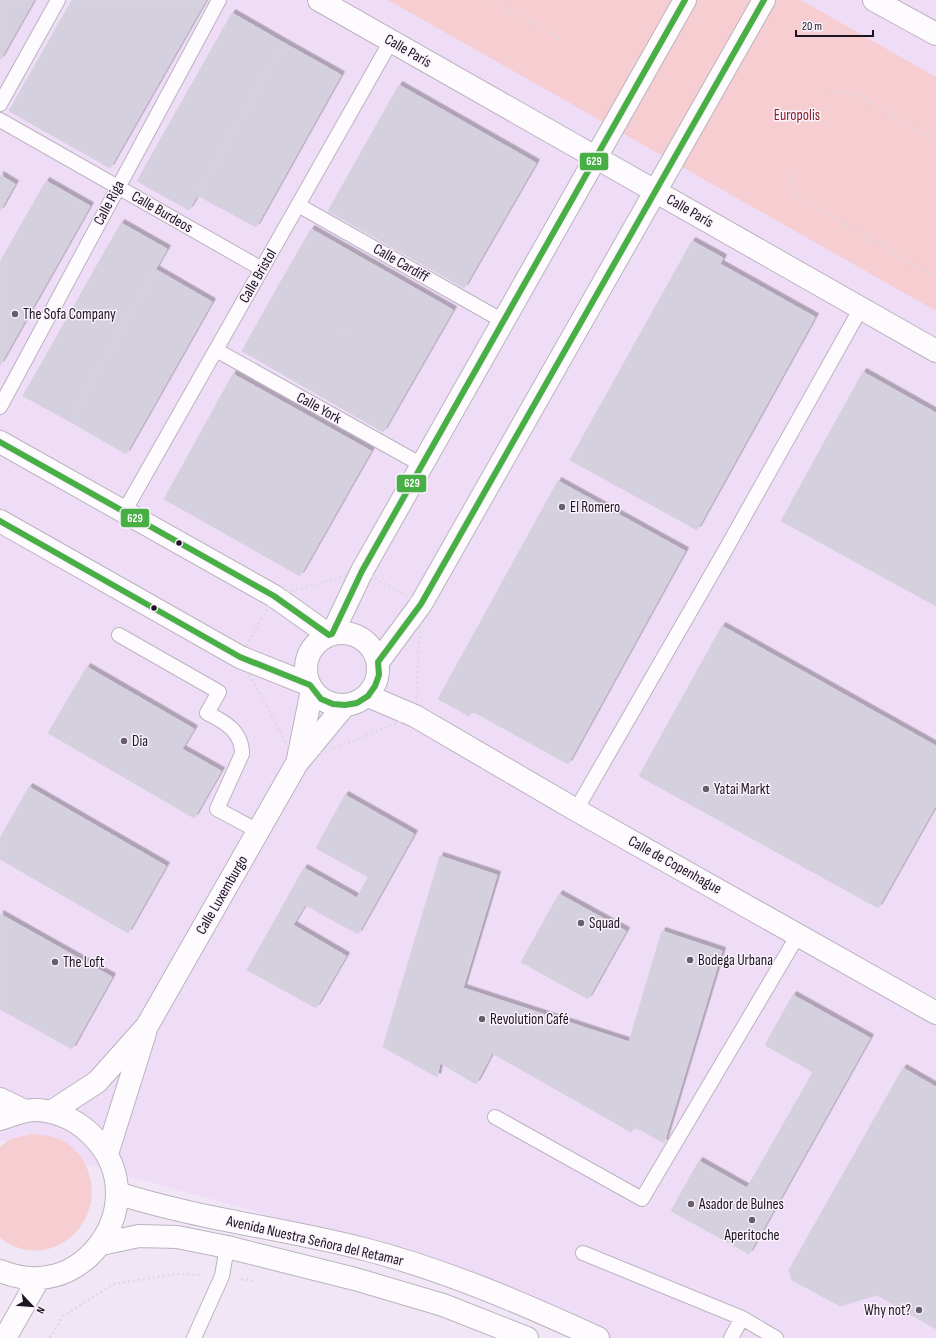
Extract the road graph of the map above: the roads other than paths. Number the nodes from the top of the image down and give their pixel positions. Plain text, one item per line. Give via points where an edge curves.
1 (58, 0) edge
2 (218, 0) edge
3 (319, 0) edge
4 (685, 0) edge
5 (764, 0) edge
6 (874, 0) edge
7 (936, 34) edge
8 (391, 41) junction
9 (0, 104) edge
10 (0, 120) edge
11 (596, 158) junction
12 (118, 187) junction
13 (655, 191) junction
14 (298, 205) junction
15 (262, 269) junction
16 (861, 308) junction
17 (503, 321) junction
18 (216, 350) junction
19 (936, 350) edge
20 (0, 407) edge
21 (0, 442) edge
22 (422, 465) junction
23 (124, 512) junction
24 (0, 521) edge
25 (331, 634) junction
26 (119, 635) dead end
27 (378, 668) junction
28 (311, 688) junction
29 (368, 696) junction
30 (345, 706) junction
31 (415, 716) junction
32 (297, 763) junction
33 (576, 810) junction
34 (258, 831) junction
35 (798, 935) junction
36 (936, 1013) edge
37 (147, 1026) junction
38 (0, 1099) edge
39 (25, 1111) junction
40 (51, 1112) junction
41 (495, 1117) dead end
42 (0, 1119) edge
43 (107, 1154) junction
44 (117, 1193) junction
45 (102, 1244) junction
46 (227, 1247) junction
47 (583, 1253) dead end
48 (0, 1271) edge
49 (39, 1278) junction
50 (742, 1318) junction
51 (5, 1338) edge
52 (194, 1338) edge
53 (527, 1338) edge
54 (598, 1338) edge
55 (731, 1338) edge
56 (776, 1338) edge

1 - 9 lane
2 - 12 lane, Calle Riga
3 - 8 street, Calle París
4 - 11 street
5 - 13 street
6 - 7 street
8 - 11 street, Calle París
8 - 14 lane, Calle Bristol
10 - 12 lane, Calle Burdeos
11 - 13 street, Calle París
11 - 17 street
12 - 15 lane, Calle Burdeos
12 - 20 lane, Calle Riga
13 - 16 street, Calle París
13 - 27 street via 421,604
14 - 15 lane, Calle Bristol
14 - 17 lane, Calle Cardiff
15 - 18 lane, Calle Bristol
16 - 19 street, Calle París
16 - 33 lane
17 - 22 street
18 - 22 lane, Calle York
18 - 23 lane, Calle Bristol
21 - 23 street
22 - 25 street via 362,571
23 - 25 street via 274,596
24 - 28 street via 240,657
25 - 27 street via 347,633 362,638 372,648
25 - 28 street via 319,641 311,650 306,662 306,674
26 - 34 lane via 219,692 208,713 232,728 239,737 242,754 217,809
27 - 29 street via 375,686
27 - 31 street, Calle de Copenhague
28 - 30 street via 321,699
28 - 32 street, Calle Luxemburgo
29 - 30 street
29 - 31 street, Calle de Copenhague
30 - 32 street, Calle Luxemburgo
31 - 33 street, Calle de Copenhague
32 - 34 street, Calle Luxemburgo
33 - 35 street, Calle de Copenhague
34 - 37 street, Calle Luxemburgo
35 - 36 street, Calle de Copenhague
35 - 41 lane via 642,1199
37 - 40 street, Calle Luxemburgo via 97,1082
37 - 43 street, Calle Luxemburgo
38 - 39 street
39 - 40 street
39 - 42 street
40 - 43 street via 74,1120 92,1135
43 - 44 street via 114,1173
44 - 45 street via 113,1219
44 - 54 street, Avenida Nuestra Señora del Retamar via 182,1212 371,1251 456,1277
45 - 46 street, Avenida Nuestra Señora del Retamar via 139,1236 177,1237
45 - 49 street via 84,1261 63,1273
46 - 52 lane via 222,1276
46 - 53 street, Avenida Nuestra Señora del Retamar via 370,1283 443,1305
47 - 50 lane
48 - 49 street via 17,1277
49 - 51 street
50 - 55 lane
50 - 56 lane

